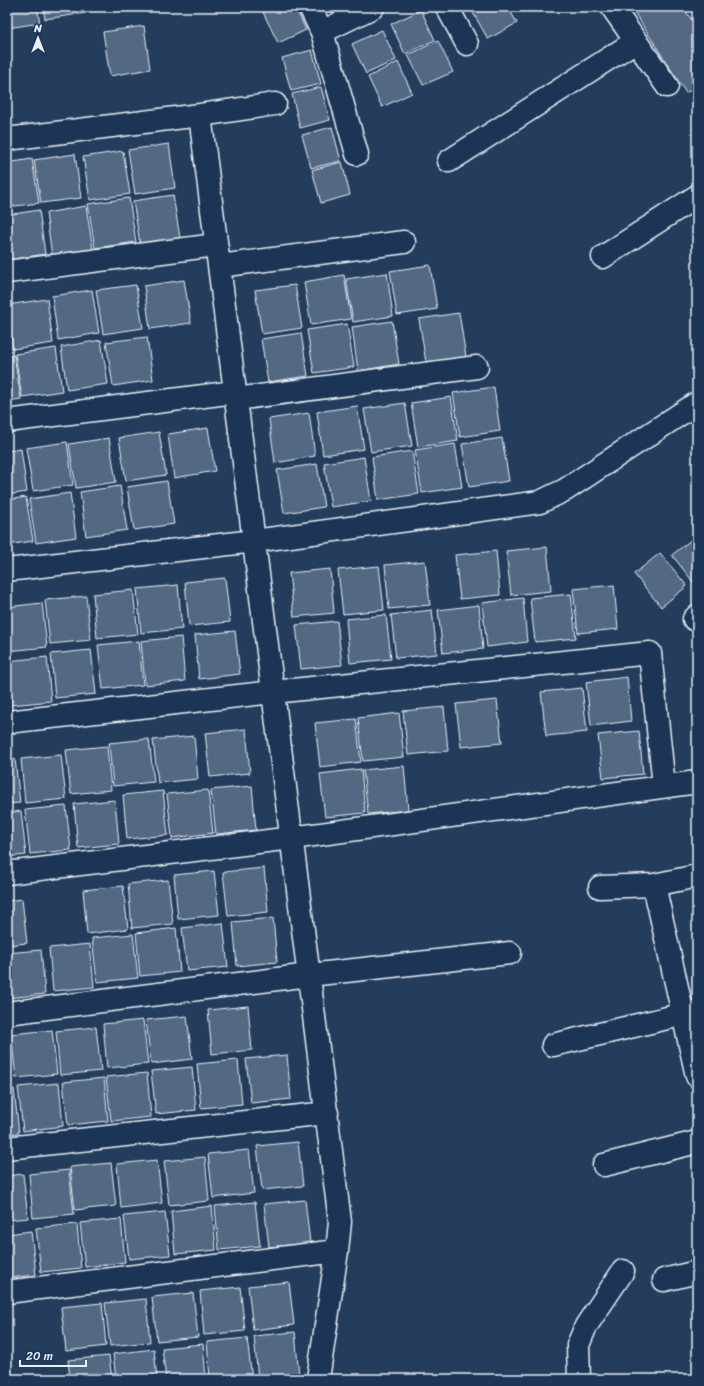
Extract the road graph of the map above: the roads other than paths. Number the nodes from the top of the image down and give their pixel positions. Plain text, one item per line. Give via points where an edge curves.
1 (310, 7) edge
2 (373, 7) edge
3 (447, 7) edge
4 (612, 7) edge
5 (322, 32) junction
6 (636, 41) junction
7 (467, 44) dead end
8 (666, 86) dead end
9 (275, 104) dead end
10 (200, 115) junction
11 (7, 139) edge
12 (357, 154) dead end
13 (449, 161) dead end
14 (697, 196) edge
15 (404, 242) dead end
16 (216, 244) junction
17 (603, 257) dead end
18 (219, 266) junction
19 (7, 272) edge
20 (477, 367) dead end
21 (235, 396) junction
22 (697, 403) edge
23 (7, 421) edge
24 (254, 541) junction
25 (7, 570) edge
26 (273, 692) junction
27 (7, 722) edge
28 (697, 782) edge
29 (664, 786) junction
30 (292, 838) junction
31 (7, 873) edge
32 (697, 876) edge
33 (654, 885) junction
34 (600, 886) dead end
35 (510, 953) dead end
36 (309, 975) junction
37 (7, 1013) edge
38 (690, 1013) edge
39 (553, 1044) dead end
40 (697, 1076) edge
41 (327, 1113) junction
42 (697, 1142) edge
43 (7, 1148) edge
44 (604, 1165) dead end
45 (337, 1251) junction
46 (623, 1271) dead end
47 (697, 1272) edge
48 (664, 1280) dead end
49 (7, 1292) edge
50 (318, 1379) edge
51 (579, 1379) edge

1 - 5 street
2 - 5 street
3 - 7 street
4 - 6 street
5 - 12 street
6 - 8 street
6 - 13 street
9 - 10 street
10 - 11 street
10 - 16 street
14 - 17 street
15 - 18 street
16 - 18 street
16 - 19 street
18 - 21 street
20 - 21 street
21 - 23 street
21 - 24 street
22 - 24 street via 565,490 540,502
24 - 25 street
24 - 26 street
26 - 27 street
26 - 29 street via 650,653
26 - 30 street
28 - 29 street
29 - 30 street
30 - 31 street
30 - 36 street
32 - 33 street
33 - 34 street
33 - 38 street
35 - 36 street
36 - 37 street
36 - 41 street
38 - 39 street
38 - 40 street
41 - 43 street
41 - 45 street via 340,1222
42 - 44 street
45 - 49 street
45 - 50 street
46 - 51 street via 586,1326 578,1345
47 - 48 street

